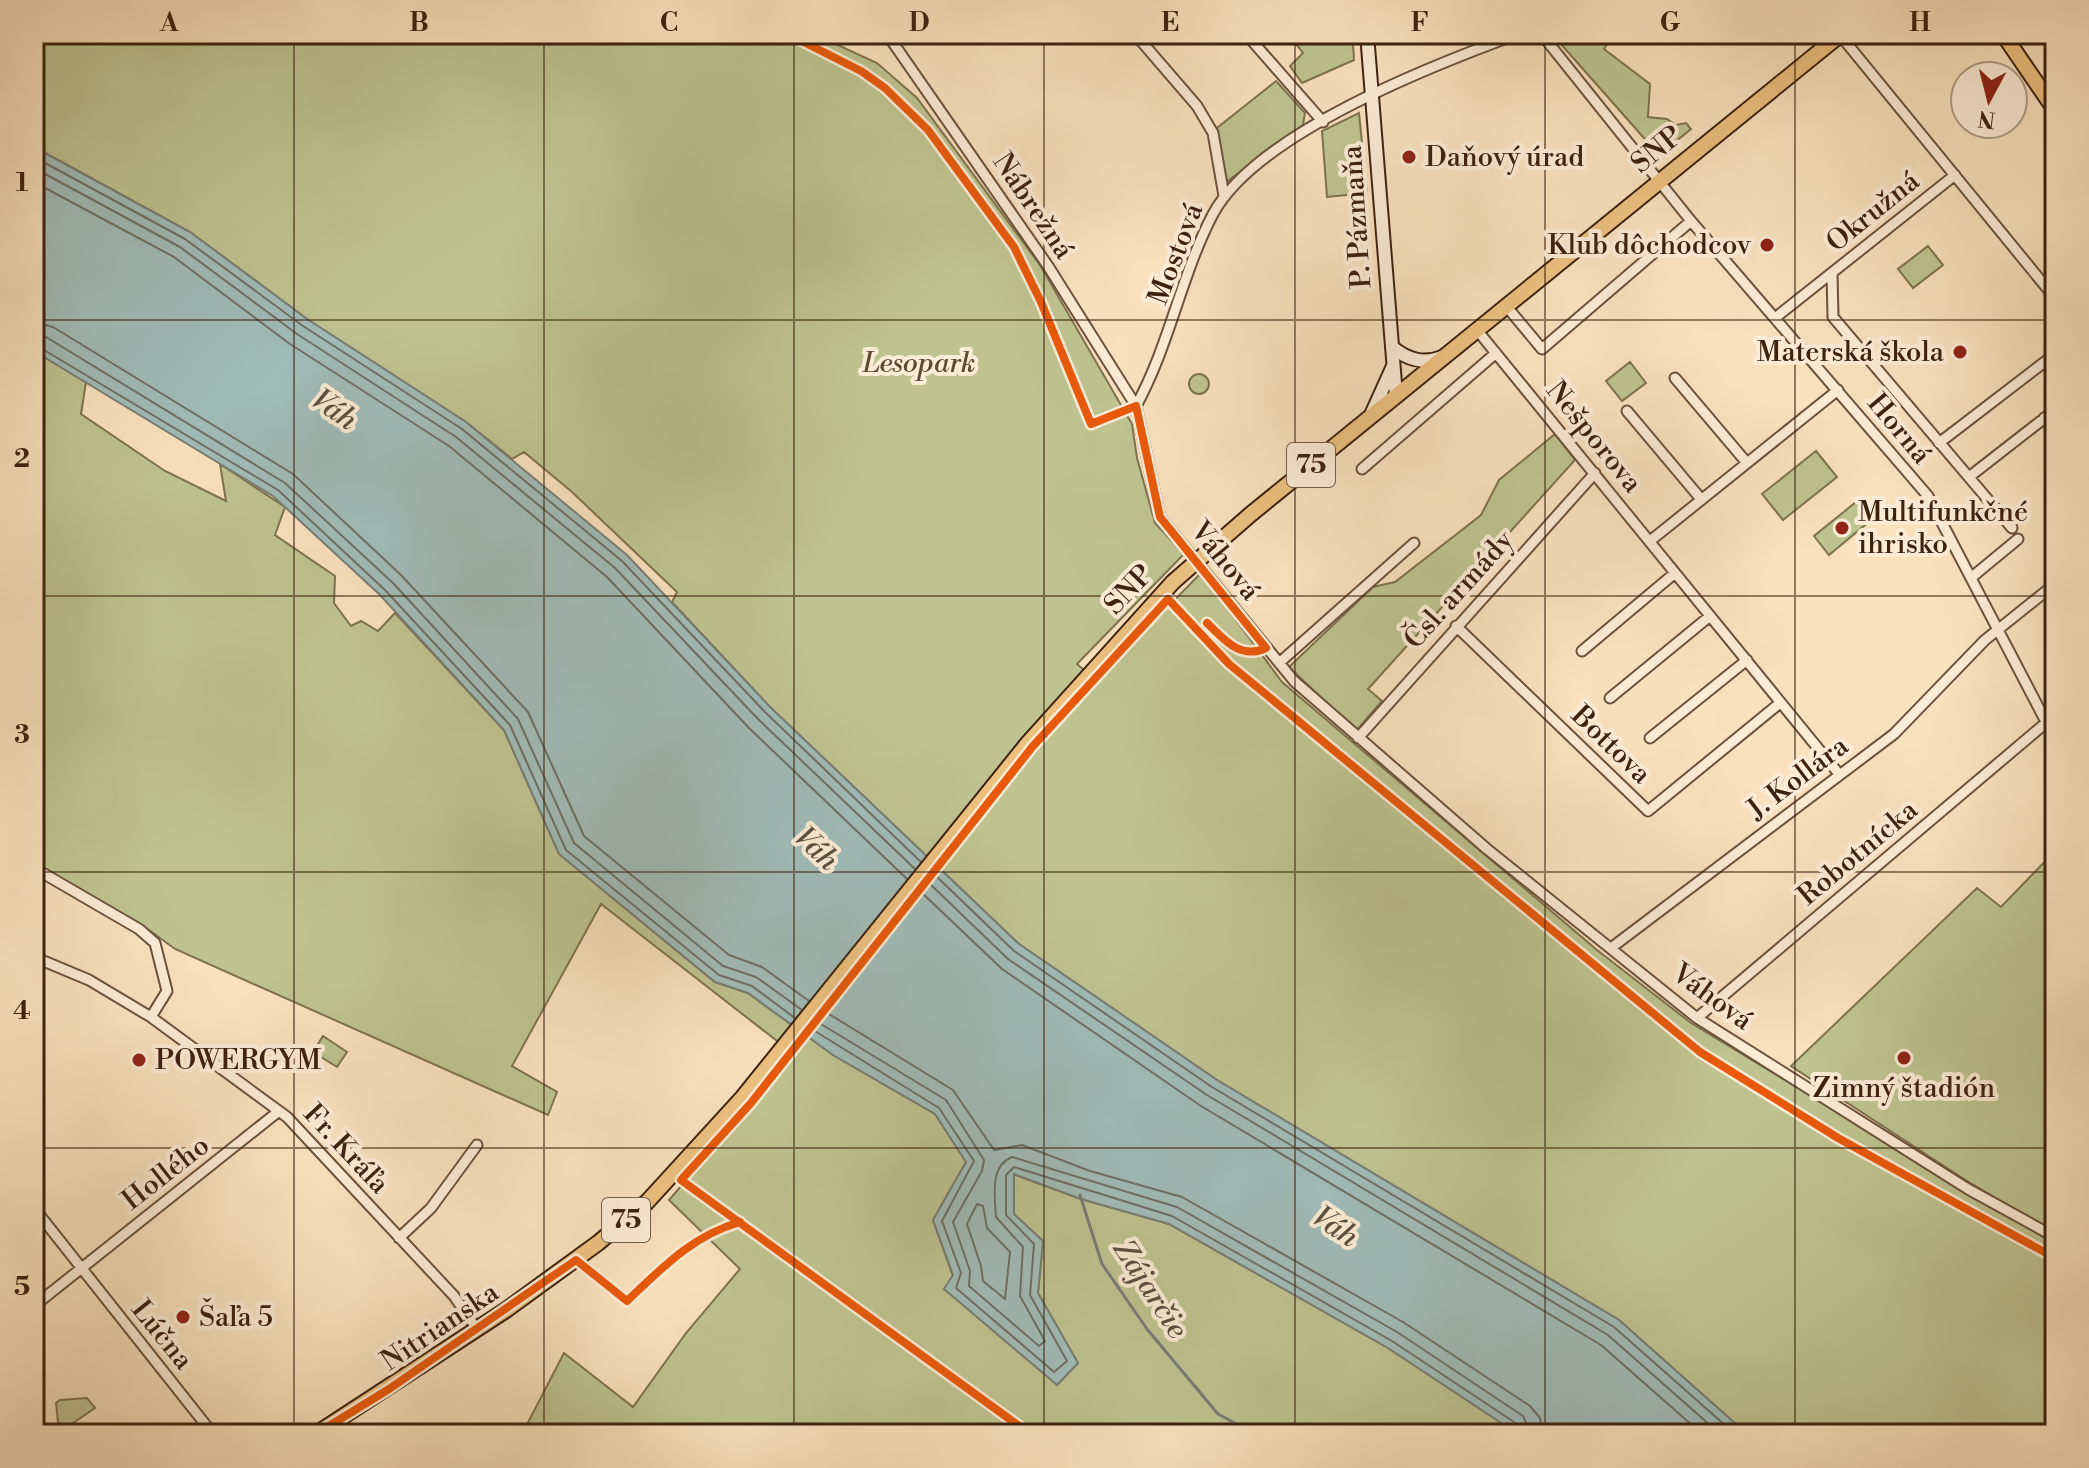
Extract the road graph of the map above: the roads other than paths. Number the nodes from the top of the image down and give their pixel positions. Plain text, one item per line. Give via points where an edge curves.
1 (887, 34) edge
2 (1135, 34) edge
3 (1246, 34) edge
4 (1367, 34) edge
5 (1518, 34) edge
6 (1532, 34) edge
7 (1648, 34) edge
8 (1680, 34) edge
9 (1841, 34) edge
10 (2003, 34) edge
11 (1373, 95) junction
12 (2055, 110) edge
13 (1323, 122) junction
14 (1650, 166) junction
15 (1955, 175) junction
16 (1661, 180) junction
17 (1647, 192) junction
18 (1224, 196) junction
19 (1691, 221) junction
20 (1832, 273) junction
21 (2055, 298) edge
22 (1507, 307) junction
23 (1775, 318) junction
24 (1477, 330) junction
25 (1392, 347) junction
26 (1451, 352) junction
27 (1496, 353) junction
28 (2055, 354) edge
29 (1394, 363) junction
30 (1675, 378) dead end
31 (1838, 390) junction
32 (1396, 396) junction
33 (1136, 406) junction
34 (2055, 410) edge
35 (1627, 411) dead end
36 (1370, 417) junction
37 (2044, 418) junction
38 (2055, 432) edge
39 (1939, 443) junction
40 (1747, 463) junction
41 (1362, 469) dead end
42 (1595, 473) junction
43 (1969, 477) junction
44 (1701, 499) junction
45 (2012, 528) dead end
46 (2018, 539) dead end
47 (1650, 541) junction
48 (1414, 543) dead end
49 (1675, 573) junction
50 (1972, 577) junction
51 (2055, 584) edge
52 (1710, 616) junction
53 (1456, 626) junction
54 (1998, 628) junction
55 (1582, 651) dead end
56 (1747, 660) junction
57 (1279, 663) junction
58 (1610, 698) dead end
59 (1780, 703) junction
60 (2047, 722) junction
61 (1358, 738) junction
62 (1650, 738) dead end
63 (2055, 739) edge
64 (1839, 774) junction
65 (34, 868) edge
66 (1611, 948) junction
67 (34, 957) edge
68 (151, 1017) junction
69 (1697, 1018) junction
70 (279, 1111) junction
71 (477, 1145) dead end
72 (34, 1208) edge
73 (2055, 1237) edge
74 (399, 1238) junction
75 (576, 1260) joint
76 (80, 1268) junction
77 (34, 1306) edge
78 (477, 1329) junction
79 (211, 1432) edge
80 (321, 1432) edge

1 - 33 street, Nábrežná via 988,177
2 - 18 street via 1197,106 1213,133
3 - 13 street
4 - 11 main road, P. Pázmaňa
5 - 11 street, Mostová
6 - 14 street, Horná via 1543,36
7 - 8 street
9 - 15 street
9 - 16 main road, SNP / 75
10 - 12 main road
11 - 13 street, Mostová
11 - 25 main road, P. Pázmaňa
13 - 18 street, Mostová via 1259,162
14 - 16 street, Horná
14 - 17 street
15 - 20 street, Okružná
15 - 21 street
16 - 17 main road, SNP / 75
16 - 19 street, Horná
17 - 22 main road, SNP / 75
18 - 33 street, Mostová via 1200,242 1158,366
19 - 22 street via 1542,349
19 - 23 street, Horná
20 - 23 street
20 - 39 street, Okružná via 1833,317
22 - 24 main road, SNP / 75
23 - 31 street, Horná
24 - 26 main road, SNP / 75
24 - 27 street, Nešporova
25 - 26 main road via 1411,360 1435,360
25 - 29 main road, P. Pázmaňa
26 - 32 main road, SNP / 75
27 - 41 street
27 - 42 street, Nešporova
28 - 39 street
29 - 32 main road, P. Pázmaňa
29 - 36 main road
30 - 40 street
31 - 40 street
31 - 50 street, Horná via 1928,496
32 - 36 main road, SNP / 75
33 - 57 street, Váhová via 1160,517
34 - 37 street
35 - 44 street
36 - 75 main road, SNP / 75, bridge via 1173,582 1028,743 743,1097 647,1202
37 - 38 street
37 - 43 street
39 - 43 street, Okružná
40 - 44 street
42 - 47 street, Nešporova
42 - 53 street, Čsl. armády
43 - 45 street, Okružná
44 - 47 street
46 - 50 street
47 - 49 street, Nešporova
48 - 57 street
49 - 52 street, Nešporova
49 - 55 street
50 - 54 street, Horná
51 - 54 street, J. Kollára
52 - 56 street, Nešporova
52 - 58 street
53 - 59 street, Bottova via 1648,811
53 - 61 street, Čsl. armády
54 - 60 street, Horná
54 - 64 street, J. Kollára via 1894,734
56 - 59 street, Nešporova
56 - 62 street
57 - 61 street, Váhová
59 - 64 street, Nešporova
60 - 63 street, Horná
60 - 69 street, Robotnícka
61 - 66 street, Váhová
64 - 66 street, J. Kollára
65 - 68 street via 155,943 167,991
66 - 69 street, Váhová
67 - 68 street, Fr. Kráľa via 89,980
68 - 70 street, Fr. Kráľa
69 - 73 street, Váhová via 1968,1189
70 - 74 street, Fr. Kráľa
70 - 76 street, Hollého
71 - 74 street via 431,1208
72 - 76 street
74 - 78 street, Fr. Kráľa via 454,1296
75 - 78 main road, Nitrianska / 75
76 - 77 street, Hollého
76 - 79 street, Lúčna
78 - 80 main road, Nitrianska / 75

